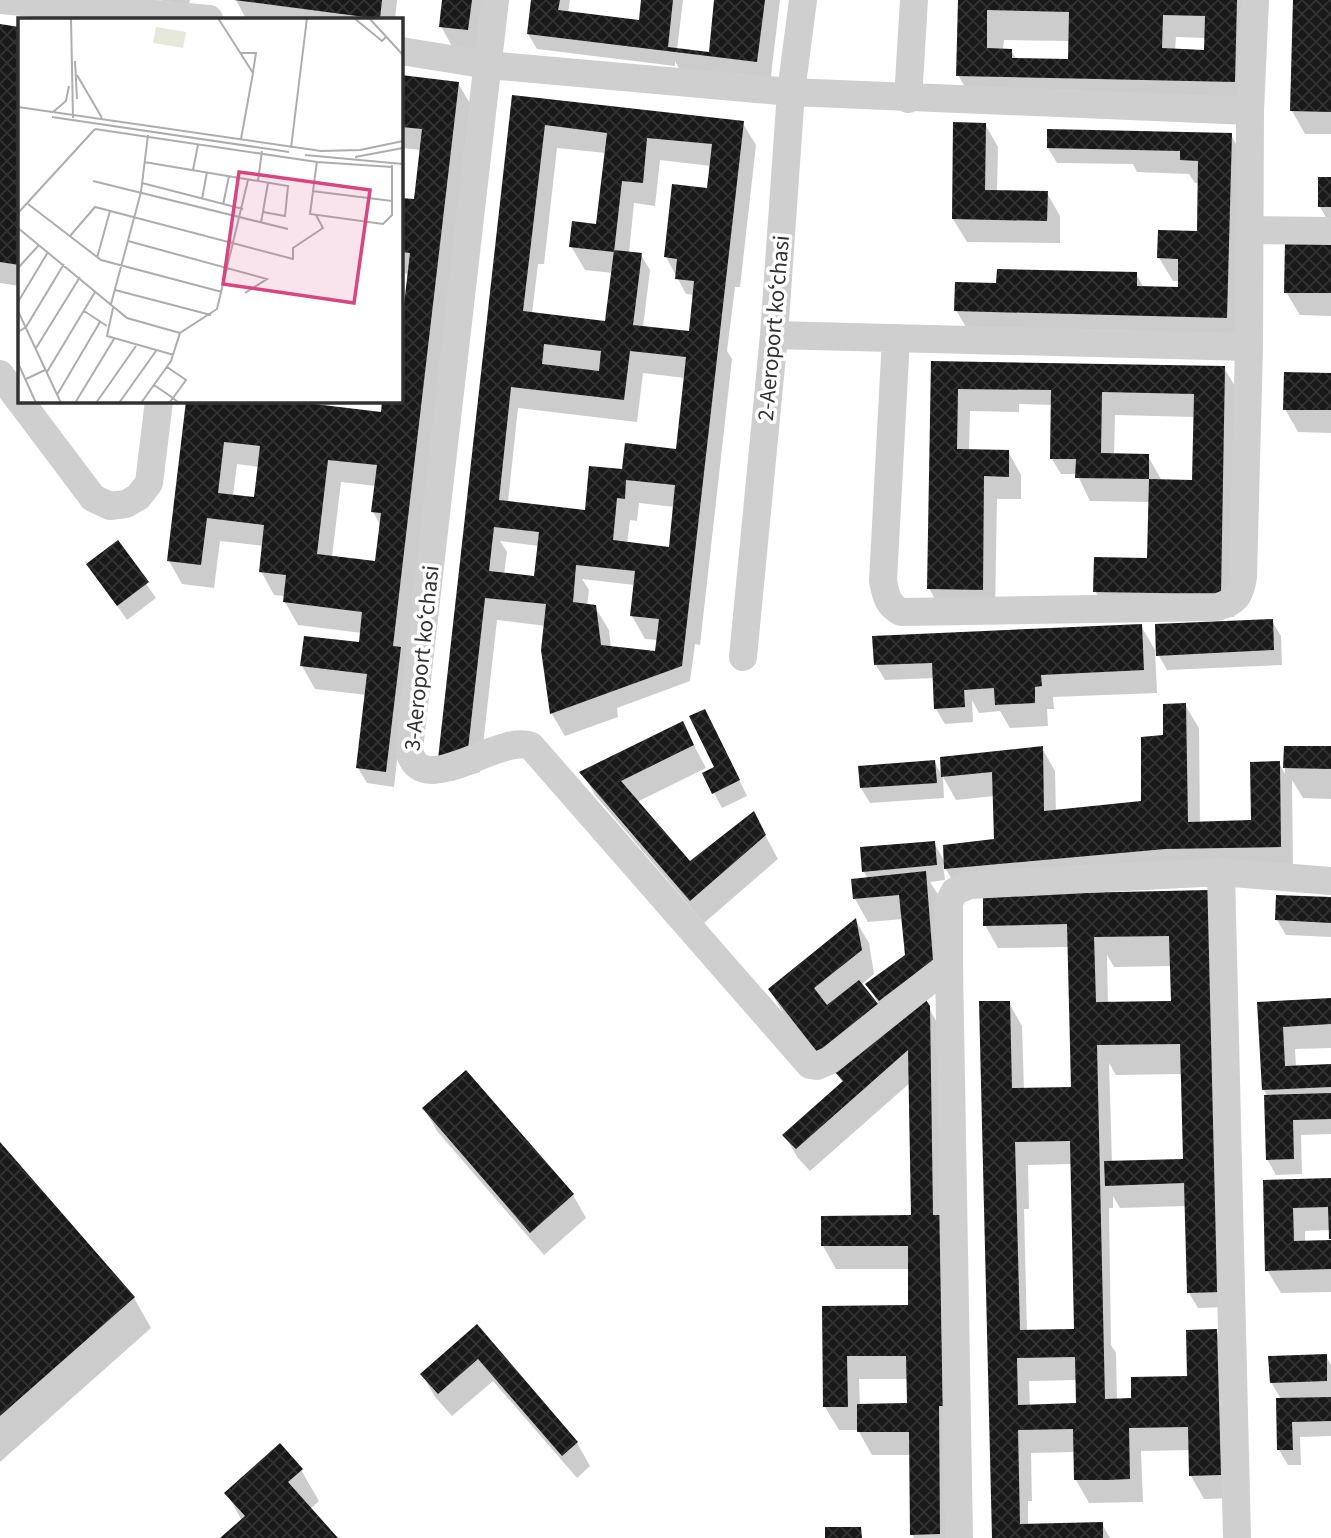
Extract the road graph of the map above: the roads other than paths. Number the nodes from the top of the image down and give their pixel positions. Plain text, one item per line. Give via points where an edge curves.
1 (0, 0) edge
2 (495, 0) edge
3 (803, 0) edge
4 (914, 0) edge
5 (1255, 0) edge
6 (205, 14) edge
7 (402, 51) edge
8 (488, 65) junction
9 (792, 92) junction
10 (908, 99) junction
11 (1250, 111) junction
12 (1249, 230) junction
13 (1331, 231) edge
14 (774, 335) junction
15 (896, 338) junction
16 (1249, 347) junction
17 (0, 374) edge
18 (18, 397) edge
19 (21, 402) edge
20 (159, 402) edge
21 (743, 657) dead end
22 (1221, 872) junction
23 (1331, 881) edge
24 (949, 965) junction
25 (958, 1538) edge
26 (1237, 1538) edge

1 - 6 street
2 - 8 street, 3-Aeroport koʻchasi
3 - 9 street, 2-Aeroport koʻchasi
4 - 10 street
5 - 11 street
7 - 8 street
8 - 9 street
8 - 24 street, 3-Aeroport koʻchasi via 411,762 429,770 517,744 531,746 810,1065 830,1060
9 - 10 street
9 - 14 street, 2-Aeroport koʻchasi
10 - 11 street
11 - 12 street
12 - 13 street
12 - 16 street
14 - 15 street
14 - 21 street, 2-Aeroport koʻchasi
15 - 16 street
15 - 16 street via 883,581 887,599 901,612 1217,607 1233,603 1243,577
17 - 18 street
19 - 20 street via 93,498 110,506 138,498 149,483
22 - 23 street
22 - 24 street via 970,885 955,891 949,902
22 - 26 street
24 - 25 street

